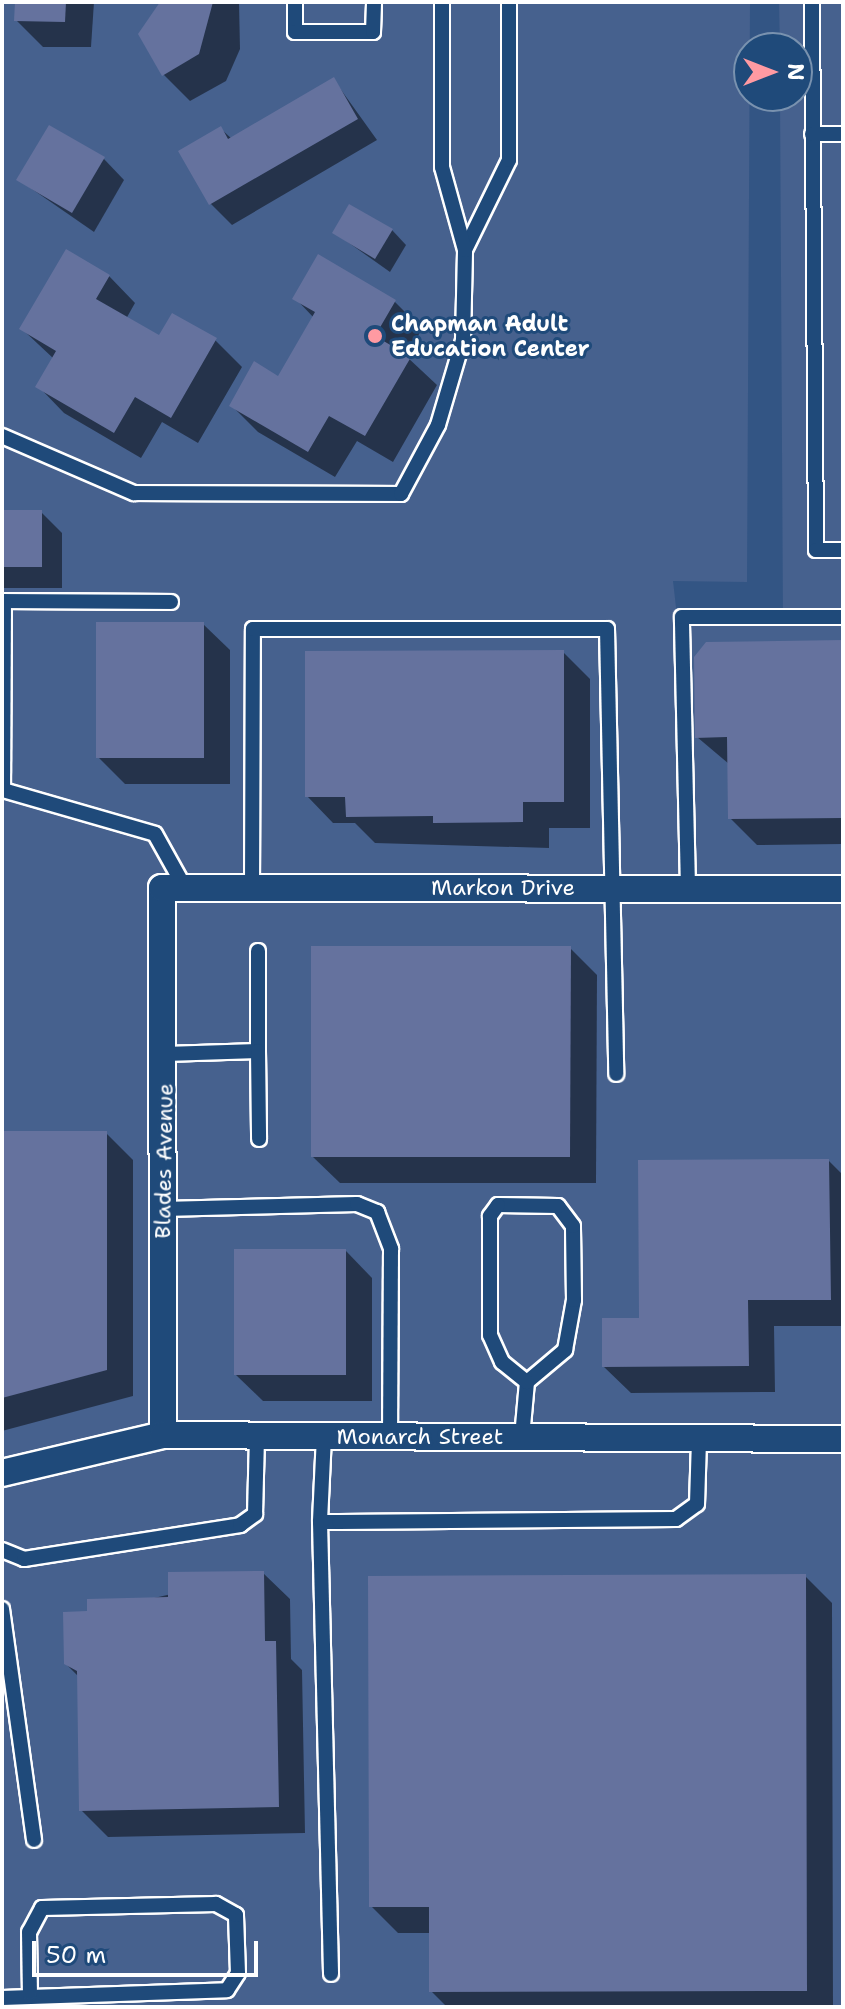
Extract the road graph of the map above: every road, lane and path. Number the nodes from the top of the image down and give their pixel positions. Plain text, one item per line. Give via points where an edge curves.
1 (295, 2) edge
2 (374, 2) edge
3 (442, 2) edge
4 (509, 2) edge
5 (812, 2) edge
6 (812, 134) junction
7 (843, 134) edge
8 (465, 250) junction
9 (2, 436) edge
10 (843, 550) edge
11 (171, 602) dead end
12 (843, 617) edge
13 (173, 888) junction
14 (252, 888) junction
15 (613, 888) junction
16 (688, 888) junction
17 (843, 889) edge
18 (258, 951) dead end
19 (258, 1051) junction
20 (165, 1054) junction
21 (616, 1074) dead end
22 (259, 1139) dead end
23 (163, 1209) junction
24 (527, 1382) junction
25 (163, 1435) junction
26 (257, 1435) junction
27 (324, 1436) junction
28 (390, 1436) junction
29 (522, 1437) junction
30 (699, 1439) junction
31 (843, 1439) edge
32 (2, 1473) edge
33 (320, 1522) junction
34 (2, 1550) edge
35 (2, 1609) edge
36 (34, 1840) dead end
37 (331, 1974) dead end
38 (30, 1993) junction
39 (2, 1998) edge

1 - 2 lane via 295,32 373,32
3 - 8 lane via 442,167
4 - 8 lane via 509,160
5 - 6 lane
6 - 7 lane
6 - 10 lane via 816,550
8 - 9 lane via 463,340 438,425 401,494 134,493
11 - 13 lane via 4,601 3,790 155,834
12 - 16 lane via 682,617
13 - 14 street, Markon Drive
13 - 20 street, Blades Avenue
14 - 15 street, Markon Drive
14 - 15 lane via 253,629 607,629
15 - 16 street, Markon Drive
15 - 21 lane
16 - 17 street, Markon Drive
18 - 19 lane
19 - 20 lane
19 - 22 lane
20 - 23 street, Blades Avenue
23 - 25 street, Blades Avenue
23 - 28 lane via 357,1204 377,1212 391,1249
24 - 24 lane via 565,1350 573,1226 558,1206 498,1205 490,1216 490,1335 502,1362
24 - 29 lane
25 - 26 street, Monarch Street
25 - 32 street, Monarch Street
26 - 27 street, Monarch Street
26 - 34 lane via 255,1514 240,1525 24,1559
27 - 28 street, Monarch Street
27 - 33 lane
28 - 29 street, Monarch Street
29 - 30 street, Monarch Street
30 - 31 street, Monarch Street
30 - 33 lane via 697,1504 676,1519
33 - 37 lane
35 - 36 lane
38 - 38 lane via 227,1990 238,1973 236,1915 216,1904 42,1908 29,1932
38 - 39 lane

